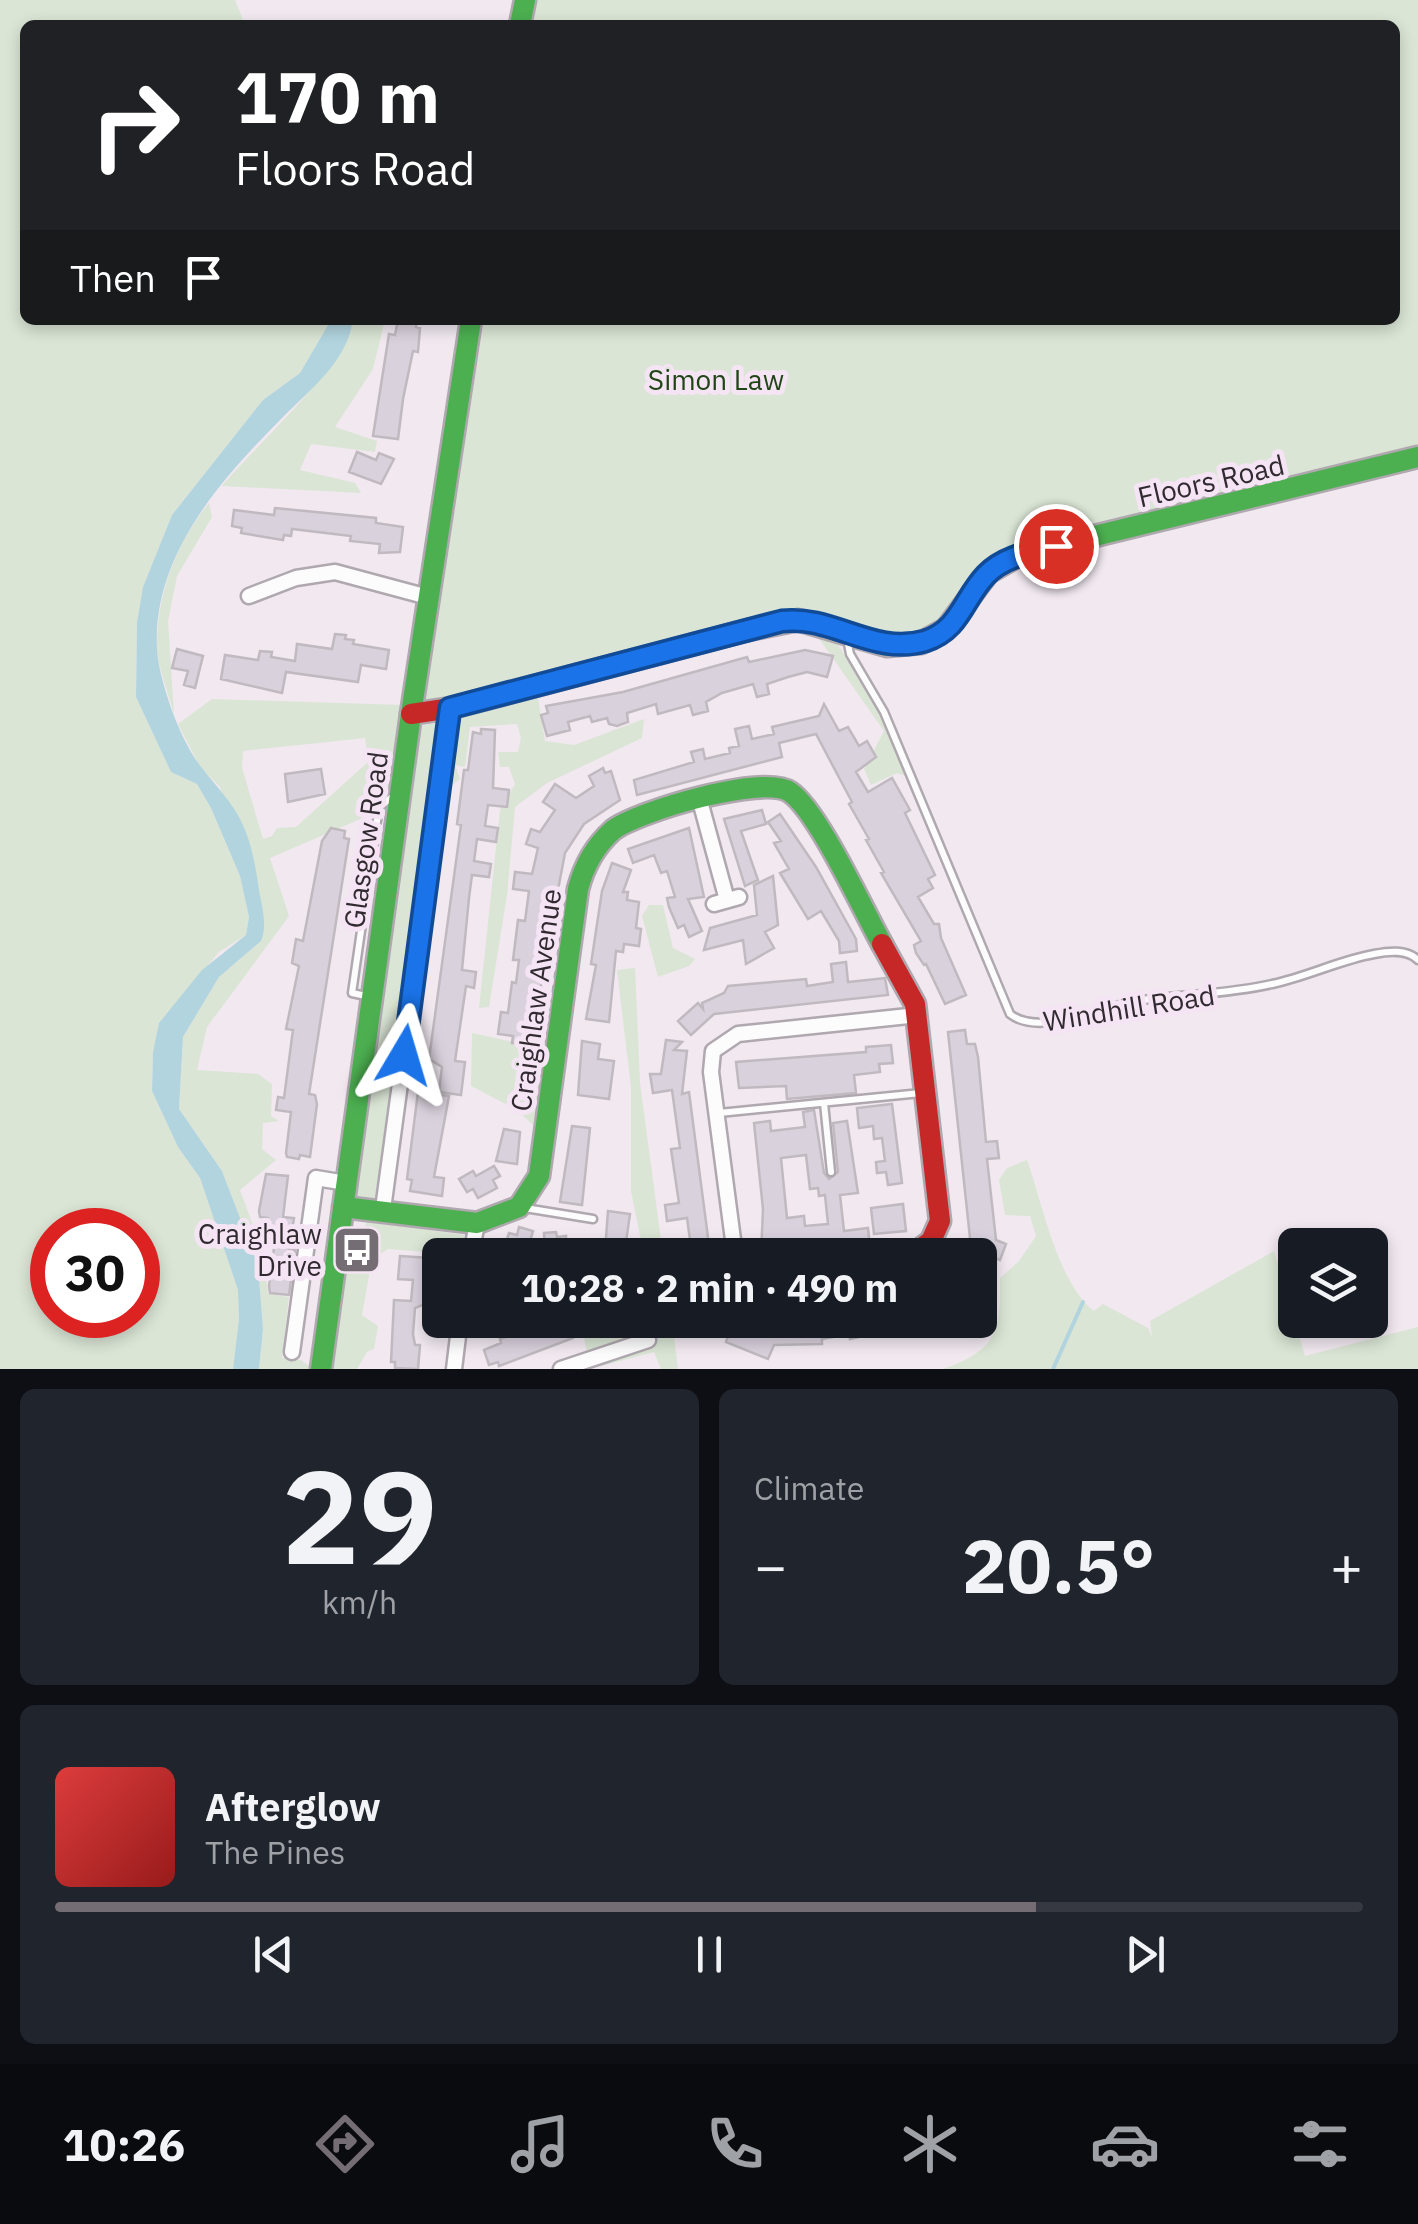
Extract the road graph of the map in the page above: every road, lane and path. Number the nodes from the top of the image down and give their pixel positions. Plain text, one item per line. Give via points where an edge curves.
1 (469, 325) edge
2 (1418, 457) edge
3 (249, 596) dead end
4 (428, 597) junction
5 (846, 633) junction
6 (450, 708) junction
7 (411, 714) junction
8 (700, 801) junction
9 (727, 900) dead end
10 (1418, 960) edge
11 (918, 1016) junction
12 (927, 1093) junction
13 (824, 1103) junction
14 (718, 1114) junction
15 (831, 1172) dead end
16 (346, 1182) junction
17 (343, 1207) junction
18 (519, 1207) junction
19 (383, 1210) junction
20 (593, 1218) dead end
21 (477, 1223) junction
22 (474, 1238) edge
23 (732, 1238) edge
24 (932, 1238) edge
25 (298, 1319) junction
26 (326, 1325) junction
27 (458, 1338) edge
28 (648, 1340) dead end
29 (292, 1352) dead end
30 (321, 1369) edge
31 (454, 1369) edge
32 (561, 1369) edge

1 - 4 street, Glasgow Road
2 - 5 street, Floors Road via 1021,554 984,576 955,623 928,640 879,644
3 - 4 street via 336,572
4 - 7 street, Glasgow Road
5 - 6 street, Floors Road via 800,619 782,621
5 - 10 lane, Windhill Road via 1019,1022 1037,1025 1142,1000 1231,992 1380,952
6 - 7 street, Floors Road
6 - 19 street
7 - 16 street, Glasgow Road
8 - 9 street
8 - 11 street, Craighlaw Avenue via 764,785 798,797 908,987
8 - 18 street, Craighlaw Avenue via 621,824 599,844 582,874 538,1176
11 - 12 street, Craighlaw Avenue
11 - 14 street via 738,1034 714,1051 710,1072
12 - 13 lane
12 - 24 street, Craighlaw Avenue via 940,1220
13 - 14 lane
13 - 15 lane
14 - 23 street
16 - 17 street, Glasgow Road
16 - 25 street via 316,1178
17 - 19 street
17 - 26 street, Glasgow Road
18 - 20 lane
18 - 21 street
19 - 21 street
21 - 22 street
25 - 26 street
25 - 29 street
26 - 30 street, Glasgow Road
27 - 31 street
28 - 32 street

